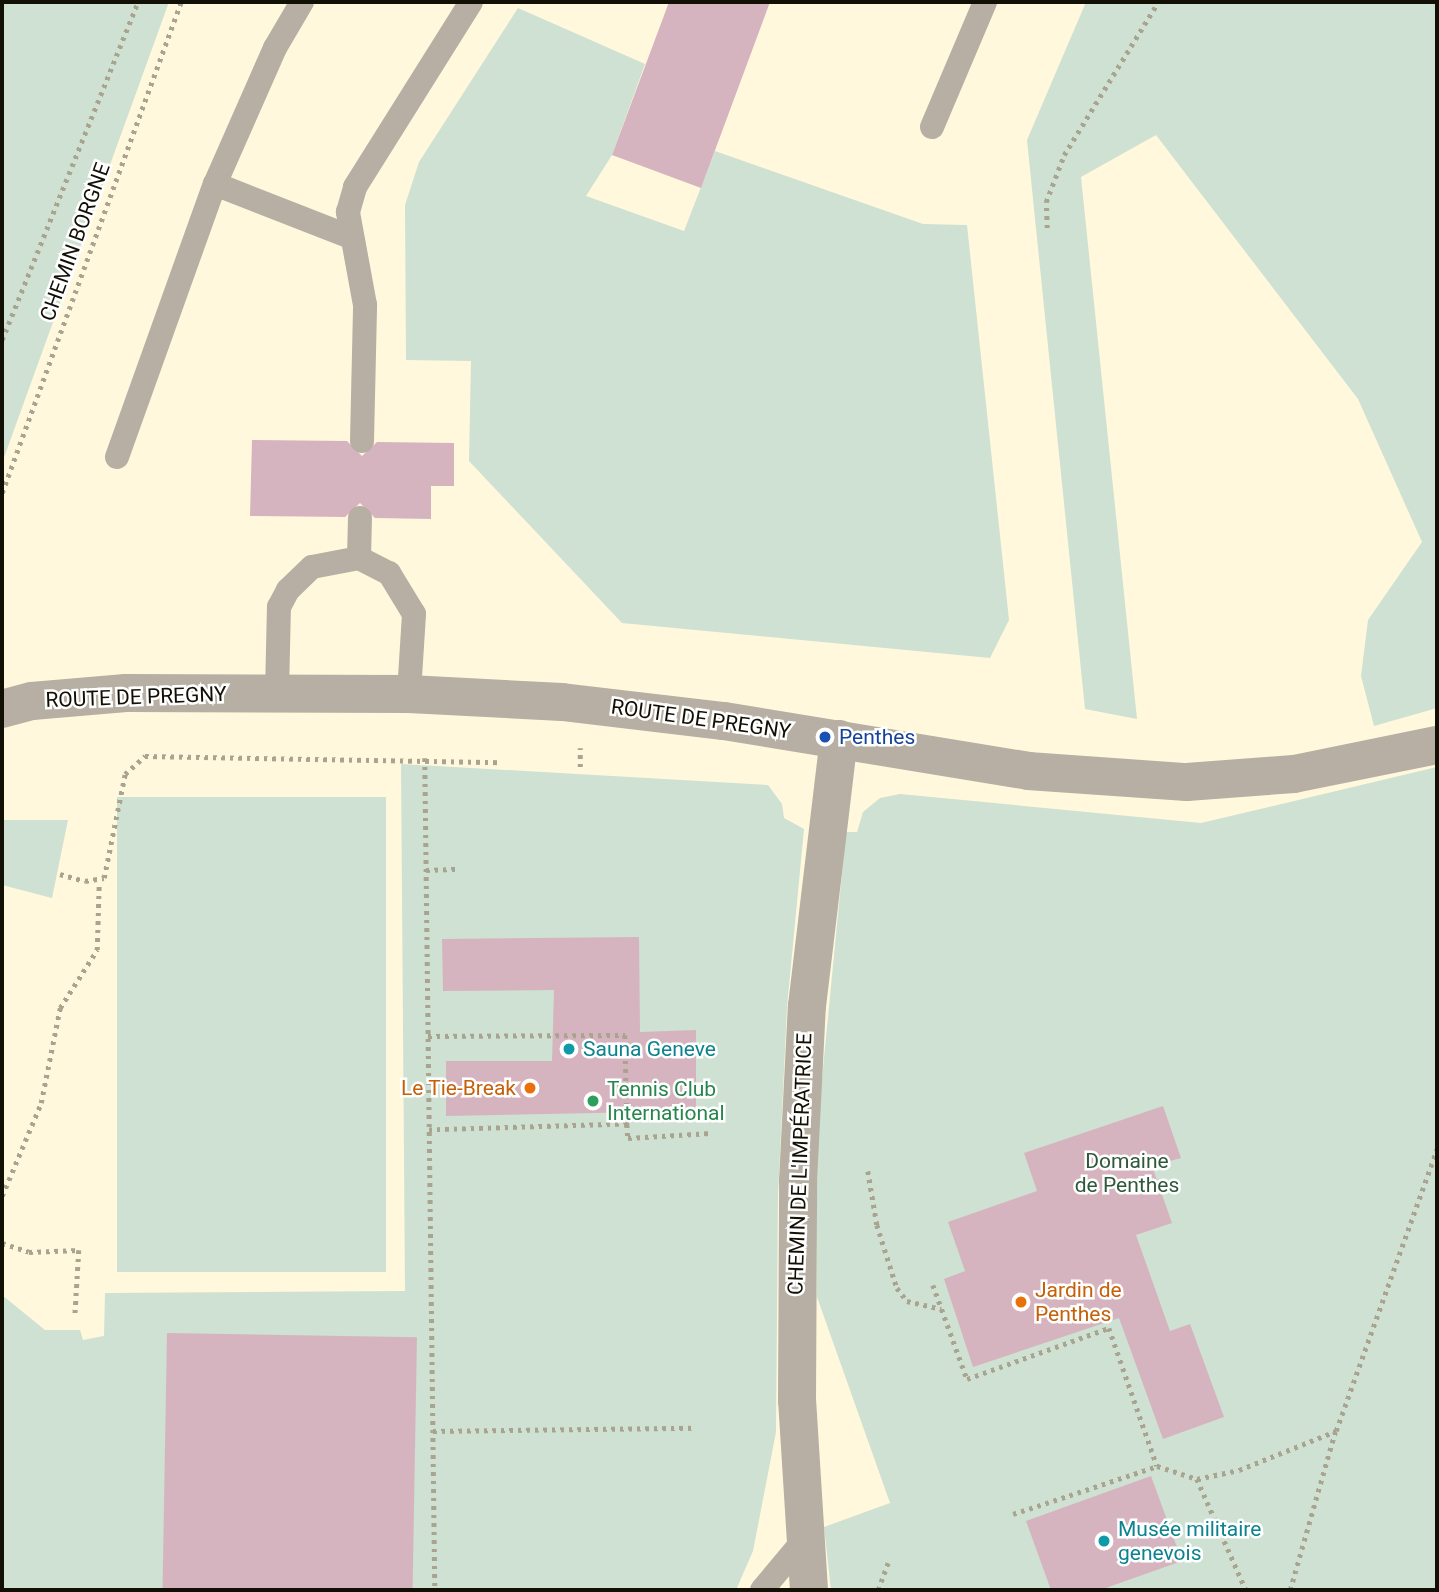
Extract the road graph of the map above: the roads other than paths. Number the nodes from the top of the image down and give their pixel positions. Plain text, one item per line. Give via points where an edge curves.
1 (302, 2) edge
2 (471, 2) edge
3 (985, 2) edge
4 (932, 127) dead end
5 (215, 184) junction
6 (348, 236) junction
7 (362, 441) dead end
8 (117, 457) dead end
9 (360, 518) dead end
10 (359, 558) junction
11 (277, 692) junction
12 (409, 694) junction
13 (2, 709) edge
14 (839, 739) junction
15 (1437, 745) edge
16 (803, 1541) junction
17 (762, 1590) edge
18 (809, 1590) edge

1 - 5 lane via 275,48
2 - 6 lane via 355,187
3 - 4 lane
5 - 6 lane
5 - 8 lane
6 - 7 lane via 365,304
9 - 10 lane
10 - 11 lane via 312,567 288,590 279,607
10 - 12 lane via 389,573 414,614
11 - 12 street, ROUTE DE PREGNY
11 - 13 street, ROUTE DE PREGNY via 84,695
12 - 14 street, ROUTE DE PREGNY via 634,708
14 - 15 street, ROUTE DE PREGNY via 1028,771 1186,782 1294,774
14 - 16 street, CHEMIN DE L'IMPÉRATRICE via 807,1006 798,1181 795,1304
16 - 17 lane
16 - 18 street, CHEMIN DE L'IMPÉRATRICE

